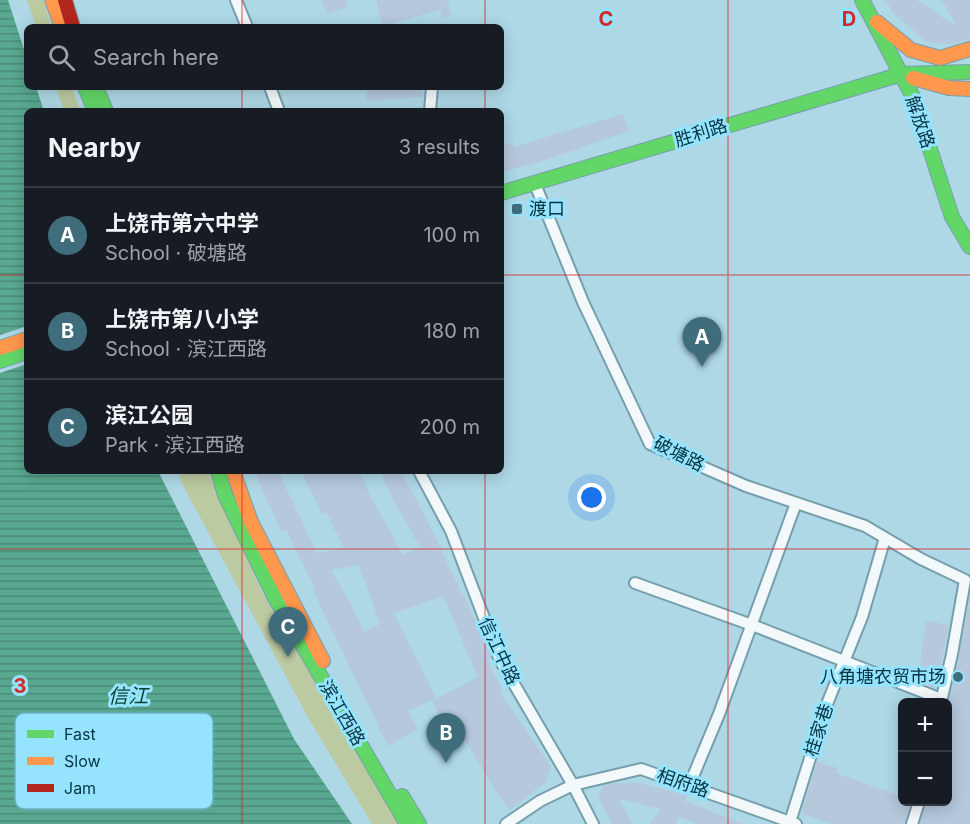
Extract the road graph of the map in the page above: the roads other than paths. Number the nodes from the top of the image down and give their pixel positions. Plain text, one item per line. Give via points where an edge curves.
1 (52, 0) edge
2 (65, 0) edge
3 (237, 0) edge
4 (862, 0) edge
5 (871, 17) junction
6 (61, 24) edge
7 (72, 24) edge
8 (246, 24) edge
9 (970, 49) edge
10 (970, 72) edge
11 (902, 74) junction
12 (970, 89) edge
13 (86, 90) edge
14 (97, 90) edge
15 (271, 90) edge
16 (432, 90) edge
17 (94, 108) edge
18 (105, 108) edge
19 (278, 108) edge
20 (430, 108) edge
21 (535, 184) junction
22 (504, 192) edge
23 (970, 247) edge
24 (24, 340) edge
25 (0, 348) edge
26 (24, 353) edge
27 (0, 361) edge
28 (219, 474) edge
29 (234, 474) edge
30 (421, 474) edge
31 (796, 502) junction
32 (885, 538) junction
33 (635, 583) dead end
34 (752, 625) junction
35 (844, 661) junction
36 (934, 698) edge
37 (942, 698) edge
38 (573, 785) junction
39 (689, 786) junction
40 (917, 806) edge
41 (793, 823) edge
42 (407, 824) edge
43 (419, 824) edge
44 (506, 824) edge
45 (593, 824) edge
46 (912, 824) edge

1 - 6 main road
2 - 7 main road
3 - 8 street
4 - 5 main road, 解放路
5 - 9 main road via 912,50 940,58
5 - 11 main road, 解放路
10 - 11 main road, 胜利路
11 - 12 main road via 949,88
11 - 21 main road, 胜利路
11 - 23 main road, 解放路 via 952,217
13 - 17 main road
14 - 18 main road
15 - 19 street
16 - 20 street
21 - 22 main road, 胜利路
21 - 31 street, 破塘路 via 583,302 650,444 746,486
24 - 25 main road
26 - 27 main road
28 - 42 main road, 滨江西路 via 225,495 275,598
29 - 43 main road, 滨江西路 via 251,522 344,700
30 - 38 street, 信江中路 via 451,531 500,660
31 - 32 street, 破塘路 via 865,526
31 - 34 street
32 - 35 street, 桂家巷 via 862,617
32 - 37 street, 破塘路 via 965,580
33 - 34 street
34 - 35 street
34 - 39 street
35 - 36 street
35 - 41 street, 桂家巷 via 827,704
38 - 39 street, 相府路 via 641,769
38 - 44 street, 相府路
38 - 45 street, 信江中路
39 - 41 street, 相府路
40 - 46 street

